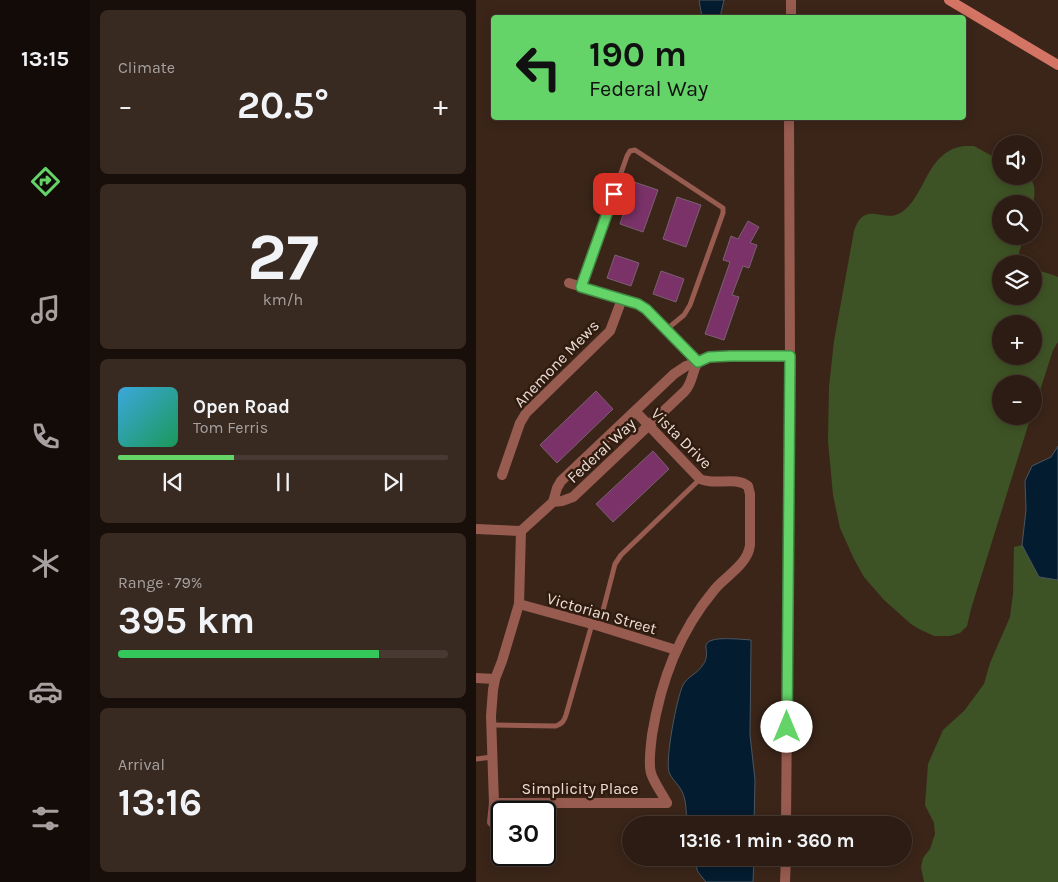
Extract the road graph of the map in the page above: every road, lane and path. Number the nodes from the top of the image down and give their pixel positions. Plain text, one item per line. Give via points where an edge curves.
1 (791, 0) edge
2 (949, 0) edge
3 (791, 15) edge
4 (1058, 65) edge
5 (789, 120) edge
6 (569, 283) dead end
7 (581, 287) junction
8 (622, 299) junction
9 (667, 329) junction
10 (790, 356) junction
11 (698, 362) junction
12 (636, 412) junction
13 (649, 425) junction
14 (502, 475) dead end
15 (700, 479) junction
16 (553, 502) junction
17 (476, 529) edge
18 (521, 531) junction
19 (519, 604) junction
20 (595, 625) junction
21 (676, 650) junction
22 (476, 678) edge
23 (495, 679) junction
24 (492, 725) junction
25 (492, 756) junction
26 (476, 759) edge
27 (494, 801) edge
28 (556, 803) edge
29 (667, 803) joint
30 (786, 816) edge
31 (786, 866) edge
32 (785, 882) edge

1 - 3 street
2 - 4 main road
5 - 10 street
6 - 7 street
7 - 8 street
7 - 9 lane via 626,156 635,150 723,208 690,305 684,315
8 - 9 street via 646,309
8 - 14 street, Anemone Mews via 610,331 526,413
9 - 11 street
10 - 11 street, Federal Way via 709,357
10 - 30 street
11 - 12 street, Federal Way via 674,374
11 - 13 street, Federal Way via 689,387
12 - 13 street, Vista Drive
12 - 16 street, Federal Way via 561,481
13 - 15 street, Vista Drive
13 - 16 street, Federal Way via 573,497
15 - 20 lane via 621,555
15 - 21 street, Vista Drive via 738,482 748,486 749,550 694,617
16 - 18 street, Federal Way
17 - 18 street
18 - 19 street
19 - 20 street, Victorian Street
19 - 23 street
20 - 21 street, Victorian Street
20 - 24 lane via 564,721 556,726
21 - 29 street, Vista Drive via 657,707 650,763 650,772
22 - 23 street
23 - 24 street
24 - 25 street
25 - 26 lane
25 - 27 street
28 - 29 street, Simplicity Place
31 - 32 street

